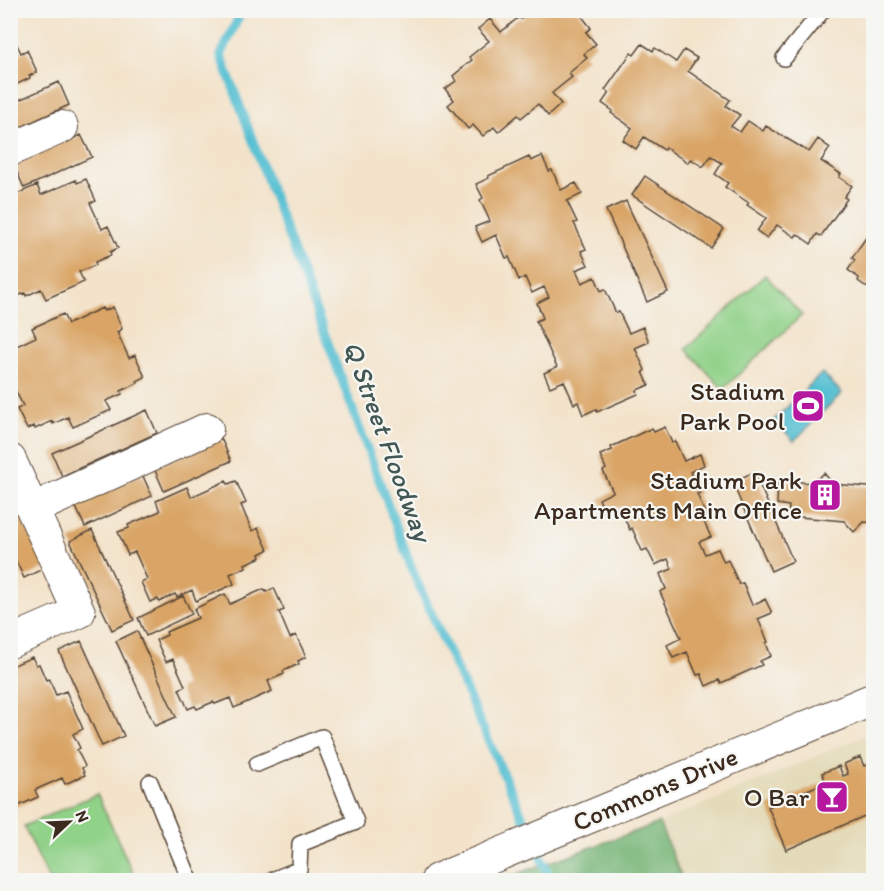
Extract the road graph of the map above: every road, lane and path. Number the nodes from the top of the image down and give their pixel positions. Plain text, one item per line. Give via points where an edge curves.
1 (824, 10) edge
2 (784, 58) dead end
3 (63, 127) dead end
4 (10, 150) edge
5 (207, 429) dead end
6 (10, 460) edge
7 (33, 510) junction
8 (10, 642) edge
9 (873, 699) edge
10 (257, 764) dead end
11 (150, 782) dead end
12 (443, 878) edge
13 (190, 880) edge
14 (272, 880) edge

1 - 2 lane
3 - 4 street
5 - 7 street
6 - 7 street
7 - 8 street via 79,612
9 - 12 street, Commons Drive
10 - 14 lane via 322,737 356,822 300,844 299,869
11 - 13 lane

